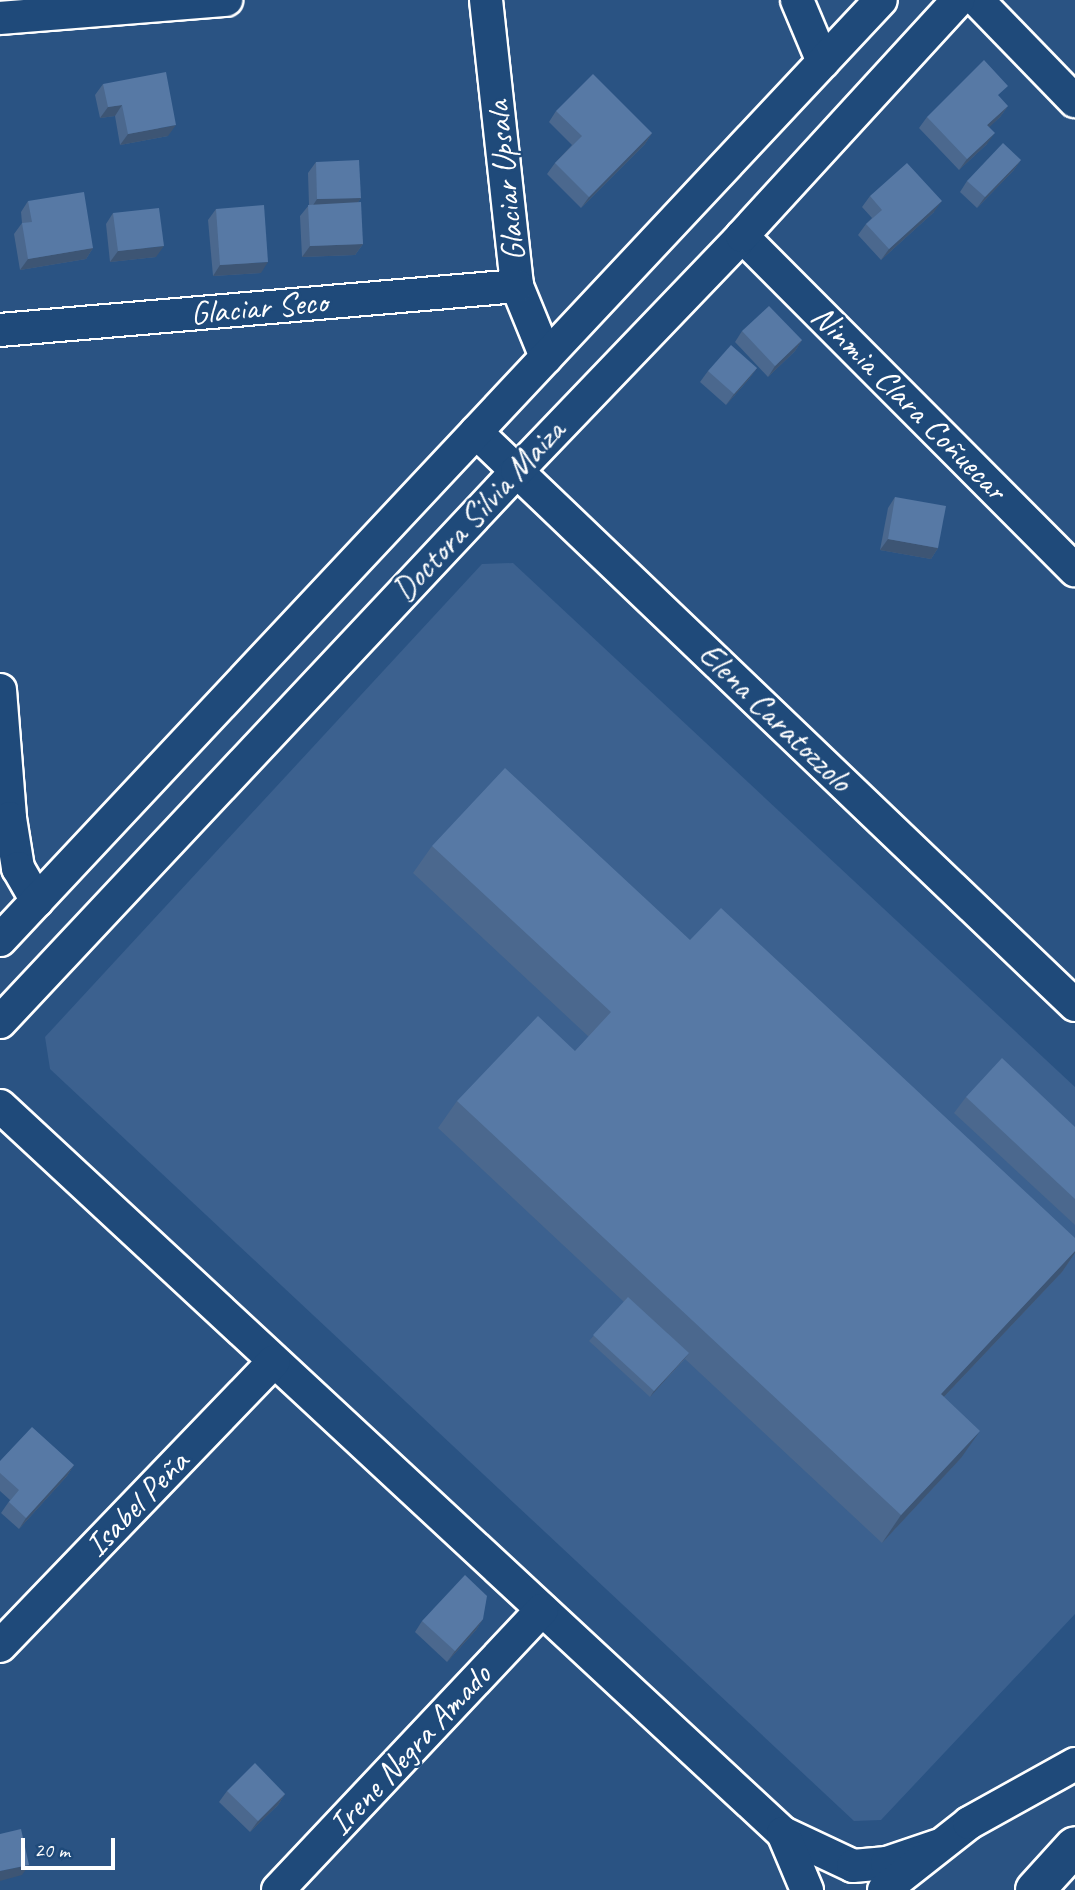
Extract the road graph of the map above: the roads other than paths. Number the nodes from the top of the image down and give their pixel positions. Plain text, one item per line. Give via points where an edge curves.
1 (226, 0) edge
2 (486, 0) edge
3 (796, 0) edge
4 (881, 0) edge
5 (958, 0) edge
6 (977, 0) edge
7 (0, 18) edge
8 (823, 62) junction
9 (1075, 101) edge
10 (743, 236) junction
11 (517, 286) junction
12 (0, 330) edge
13 (546, 357) junction
14 (476, 432) junction
15 (517, 471) junction
16 (1075, 570) edge
17 (0, 690) edge
18 (37, 901) junction
19 (0, 940) edge
20 (1075, 1004) edge
21 (0, 1022) edge
22 (0, 1106) edge
23 (274, 1361) junction
24 (542, 1610) junction
25 (0, 1646) edge
26 (1075, 1764) edge
27 (783, 1833) junction
28 (937, 1846) junction
29 (1075, 1846) edge
30 (278, 1890) edge
31 (807, 1890) edge
32 (884, 1890) edge
33 (1035, 1890) edge

1 - 7 street
2 - 11 street, Glaciar Upsala
3 - 8 street
4 - 8 street, Doctora Silvia Maiza
5 - 10 street, Doctora Silvia Maiza
6 - 9 street
8 - 13 street, Doctora Silvia Maiza
10 - 15 street, Doctora Silvia Maiza
10 - 16 street, Ninmia Clara Coñuecar
11 - 12 street, Glaciar Seco
11 - 13 street, Glaciar Upsala
13 - 14 street, Doctora Silvia Maiza
14 - 15 street, Elena Caratozzolo
14 - 18 street, Doctora Silvia Maiza
15 - 20 street, Elena Caratozzolo
15 - 21 street, Doctora Silvia Maiza
17 - 18 street via 18,868
18 - 19 street, Doctora Silvia Maiza
22 - 23 street
23 - 24 street
23 - 25 street, Isabel Peña
24 - 27 street
24 - 30 street, Irene Negra Amado
26 - 28 street
27 - 28 street via 853,1866 887,1863
27 - 31 street
28 - 32 street
29 - 33 street

